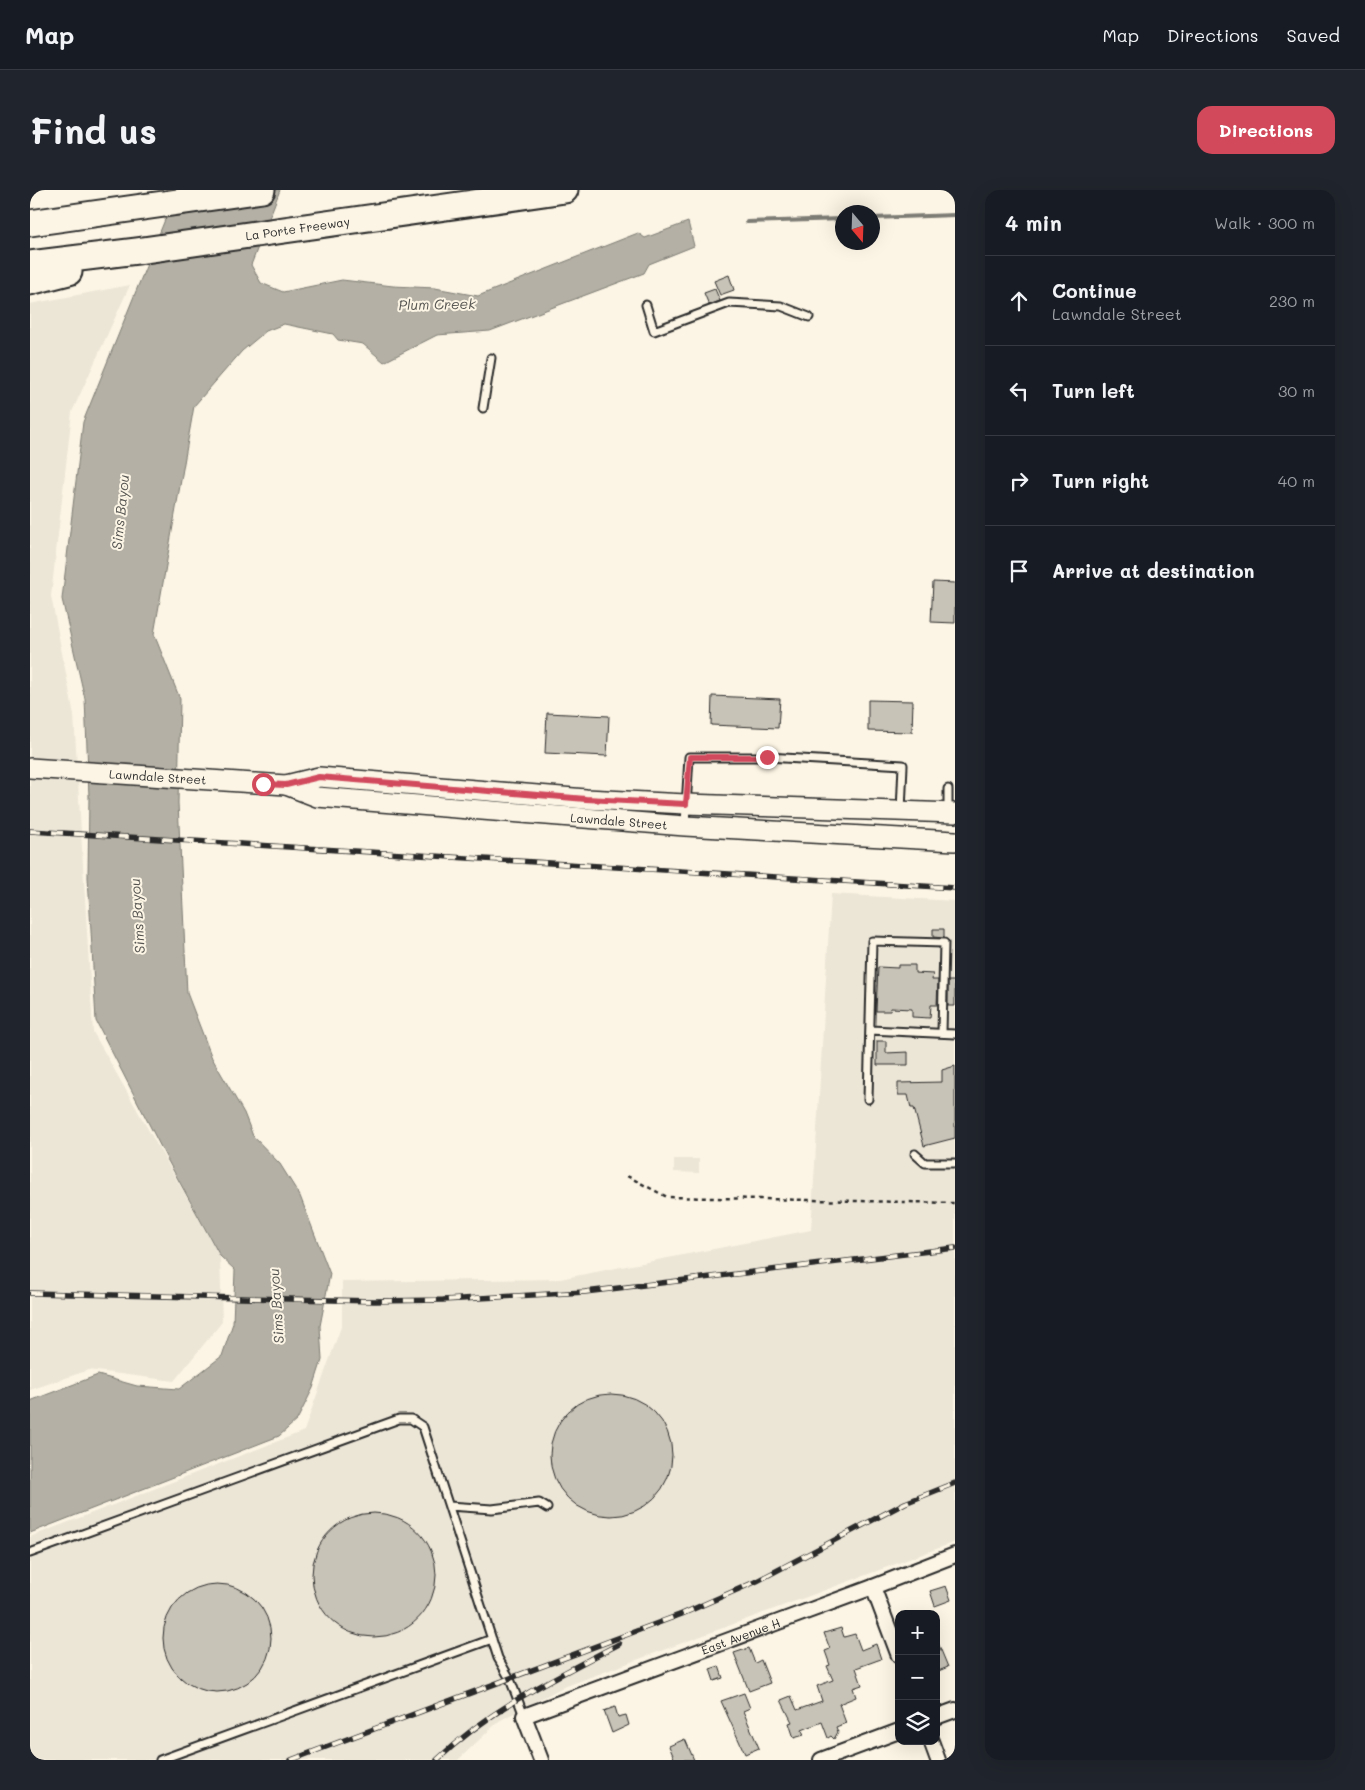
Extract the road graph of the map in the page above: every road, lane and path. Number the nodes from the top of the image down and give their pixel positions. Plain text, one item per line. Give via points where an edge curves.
1 (262, 190) edge
2 (565, 190) edge
3 (30, 217) edge
4 (75, 217) junction
5 (30, 223) edge
6 (40, 271) edge
7 (646, 305) dead end
8 (809, 317) dead end
9 (491, 358) dead end
10 (483, 408) dead end
11 (30, 768) edge
12 (286, 785) junction
13 (948, 789) dead end
14 (686, 804) junction
15 (901, 811) junction
16 (952, 812) edge
17 (685, 826) junction
18 (955, 840) edge
19 (870, 1030) junction
20 (942, 1034) junction
21 (955, 1034) edge
22 (868, 1099) dead end
23 (915, 1154) dead end
24 (955, 1163) edge
25 (627, 1176) dead end
26 (955, 1203) edge
27 (449, 1506) junction
28 (547, 1508) dead end
29 (30, 1554) edge
30 (955, 1555) edge
31 (873, 1587) junction
32 (492, 1639) junction
33 (899, 1655) edge
34 (955, 1710) edge
35 (524, 1716) junction
36 (940, 1716) edge
37 (895, 1732) edge
38 (932, 1745) edge
39 (160, 1760) edge
40 (541, 1760) edge
41 (821, 1760) edge
42 (938, 1760) edge

1 - 4 highway
2 - 6 highway, La Porte Freeway via 137,251
3 - 4 highway
4 - 5 highway
7 - 8 lane via 654,331 729,303 781,306
9 - 10 lane
11 - 12 main road, Lawndale Street
12 - 14 main road, Lawndale Street via 319,777
12 - 17 main road, Lawndale Street via 317,797
13 - 16 lane
14 - 15 main road, Lawndale Street
14 - 15 lane via 690,757 767,757 903,765
14 - 17 lane
15 - 16 main road, Lawndale Street
17 - 18 main road, Lawndale Street
19 - 20 lane
19 - 20 lane via 872,941 944,943
19 - 22 lane
20 - 21 lane
23 - 24 lane via 925,1163
25 - 26 path via 667,1197
27 - 28 lane via 492,1509 539,1502
27 - 29 lane via 423,1427 410,1419 399,1419
27 - 32 lane
30 - 31 street, East Avenue H
31 - 33 street
31 - 35 street, East Avenue H
32 - 35 lane
32 - 39 lane
34 - 36 street
35 - 40 street
37 - 41 street
38 - 42 street

